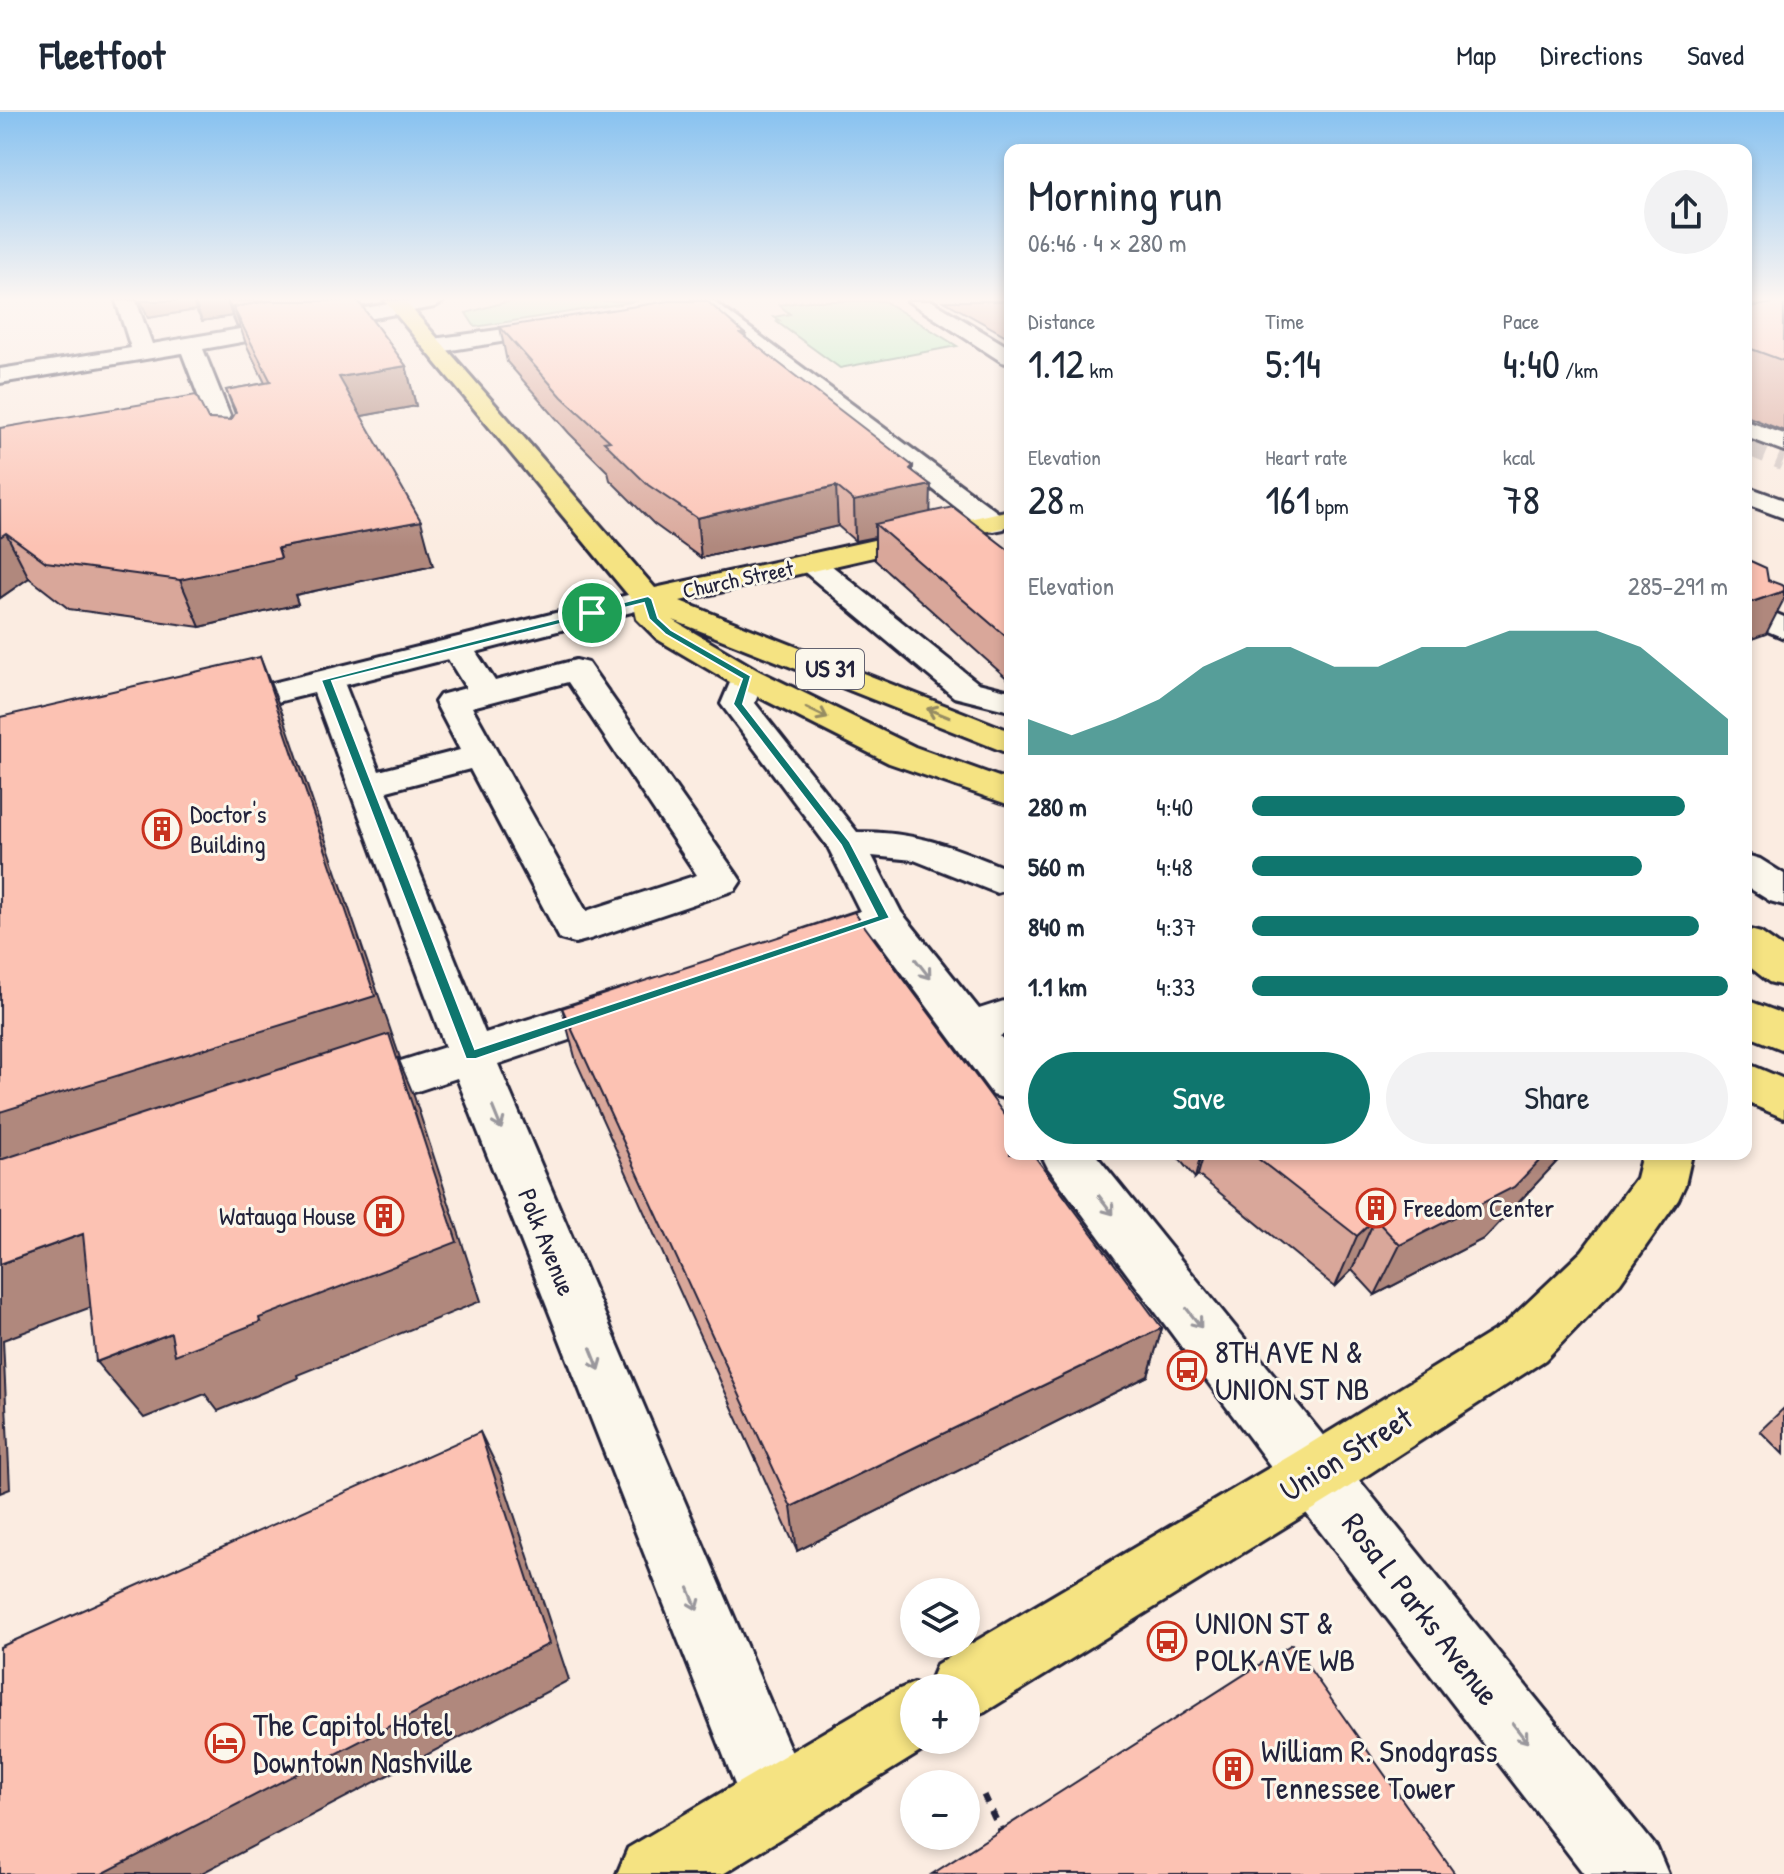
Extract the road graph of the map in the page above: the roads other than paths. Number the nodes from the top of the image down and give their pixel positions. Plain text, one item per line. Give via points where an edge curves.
1 (205, 383) edge
2 (465, 383) edge
3 (805, 383) edge
4 (218, 416) junction
5 (124, 431) edge
6 (229, 442) edge
7 (1752, 496) edge
8 (1784, 510) edge
9 (1004, 525) edge
10 (1004, 526) edge
11 (811, 563) junction
12 (648, 599) junction
13 (1752, 613) edge
14 (1784, 629) edge
15 (457, 647) junction
16 (747, 678) junction
17 (326, 680) junction
18 (486, 693) junction
19 (1004, 700) edge
20 (187, 714) edge
21 (1004, 741) edge
22 (482, 755) junction
23 (367, 785) junction
24 (1004, 792) edge
25 (846, 844) junction
26 (1752, 872) edge
27 (997, 880) dead end
28 (1784, 892) edge
29 (884, 918) junction
30 (1752, 947) edge
31 (766, 958) edge
32 (1784, 971) edge
33 (663, 992) edge
34 (1752, 1019) edge
35 (990, 1022) edge
36 (1784, 1033) edge
37 (471, 1055) junction
38 (1004, 1064) edge
39 (1752, 1084) edge
40 (1784, 1100) edge
41 (309, 1109) edge
42 (1071, 1160) edge
43 (1666, 1160) edge
44 (1314, 1475) junction
45 (980, 1677) edge
46 (900, 1725) edge
47 (776, 1800) junction
48 (654, 1874) edge
49 (1631, 1874) edge

1 - 4 street
2 - 12 main road, US 31
3 - 9 street
4 - 5 street
4 - 6 street
7 - 8 street
10 - 11 main road, Church Street
11 - 12 main road, Church Street
11 - 19 street via 966,690
12 - 15 street, Church Street
12 - 16 main road, US 31 via 653,619 668,632
21 -> 12 main road, US 31
13 - 14 street
15 - 17 street, Church Street
15 - 18 street
16 -> 24 main road, US 31 via 902,755
16 - 25 street via 738,704
17 - 20 street, Church Street
17 - 23 street, Polk Avenue
18 - 22 street via 452,702
18 - 22 street via 576,670 721,881 575,929
22 - 23 street
23 - 37 street, Polk Avenue
25 - 27 street via 923,849
25 - 29 street
26 - 28 street
29 - 31 street
29 -> 35 street
30 - 32 main road
33 - 37 street
34 - 36 main road
35 - 38 street
37 - 41 street
37 -> 47 street, Polk Avenue
39 - 40 main road
42 -> 44 street, Rosa L Parks Avenue
43 - 44 main road, Union Street via 1660,1185 1601,1267 1525,1342
44 - 45 main road, Union Street
44 -> 49 street, Rosa L Parks Avenue
46 - 47 main road
47 - 48 main road

